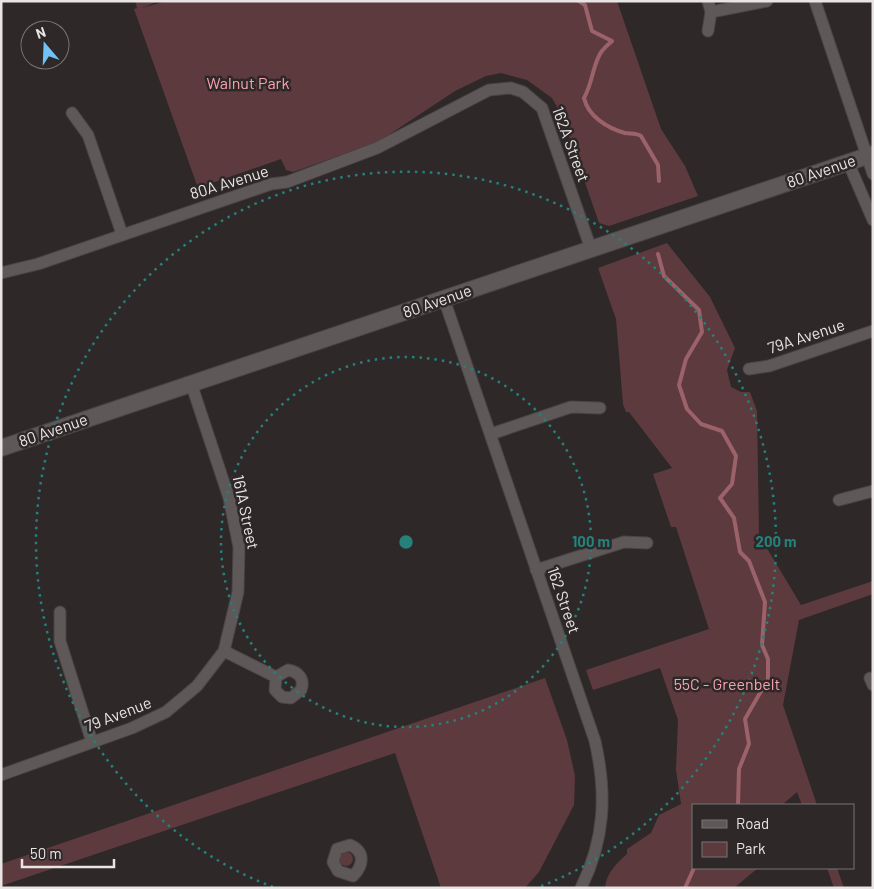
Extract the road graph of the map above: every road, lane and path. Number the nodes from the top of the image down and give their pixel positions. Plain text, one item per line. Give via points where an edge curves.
1 (766, 1) edge
2 (815, 1) edge
3 (709, 7) edge
4 (708, 31) dead end
5 (459, 104) joint
6 (72, 113) dead end
7 (870, 154) edge
8 (848, 162) junction
9 (873, 174) edge
10 (873, 220) edge
11 (122, 234) junction
12 (591, 249) junction
13 (1, 273) edge
14 (444, 299) junction
15 (873, 332) edge
16 (749, 369) dead end
17 (191, 383) junction
18 (600, 408) dead end
19 (490, 434) junction
20 (1, 448) edge
21 (873, 491) edge
22 (839, 500) dead end
23 (647, 543) dead end
24 (536, 570) junction
25 (60, 612) dead end
26 (224, 651) junction
27 (276, 677) dead end
28 (92, 742) junction
29 (1, 774) edge
30 (353, 876) dead end
31 (357, 888) edge
32 (581, 888) edge

1 - 3 street
2 - 7 street
3 - 4 street
5 - 11 street, 80A Avenue via 377,148 287,182 271,184
5 - 12 street, 162A Street via 500,88 524,92 537,102 547,118
6 - 11 street via 88,135
7 - 8 street, 80 Avenue
7 - 9 street
8 - 10 street
8 - 12 street, 80 Avenue
11 - 13 street, 80A Avenue via 38,264
12 - 14 street, 80 Avenue
14 - 17 street, 80 Avenue
14 - 19 street, 162 Street
15 - 16 street, 79A Avenue via 769,366
17 - 20 street, 80 Avenue
17 - 26 street, 161A Street via 229,498 239,547 238,592
18 - 19 street via 572,407
19 - 24 street, 162 Street
21 - 22 street
23 - 24 street via 624,542
24 - 32 street, 162 Street via 599,758 601,828 598,849
25 - 28 street via 60,641
26 - 27 street
26 - 28 street, 79 Avenue via 198,686 166,712 148,722
28 - 29 street, 79 Avenue
30 - 31 street

